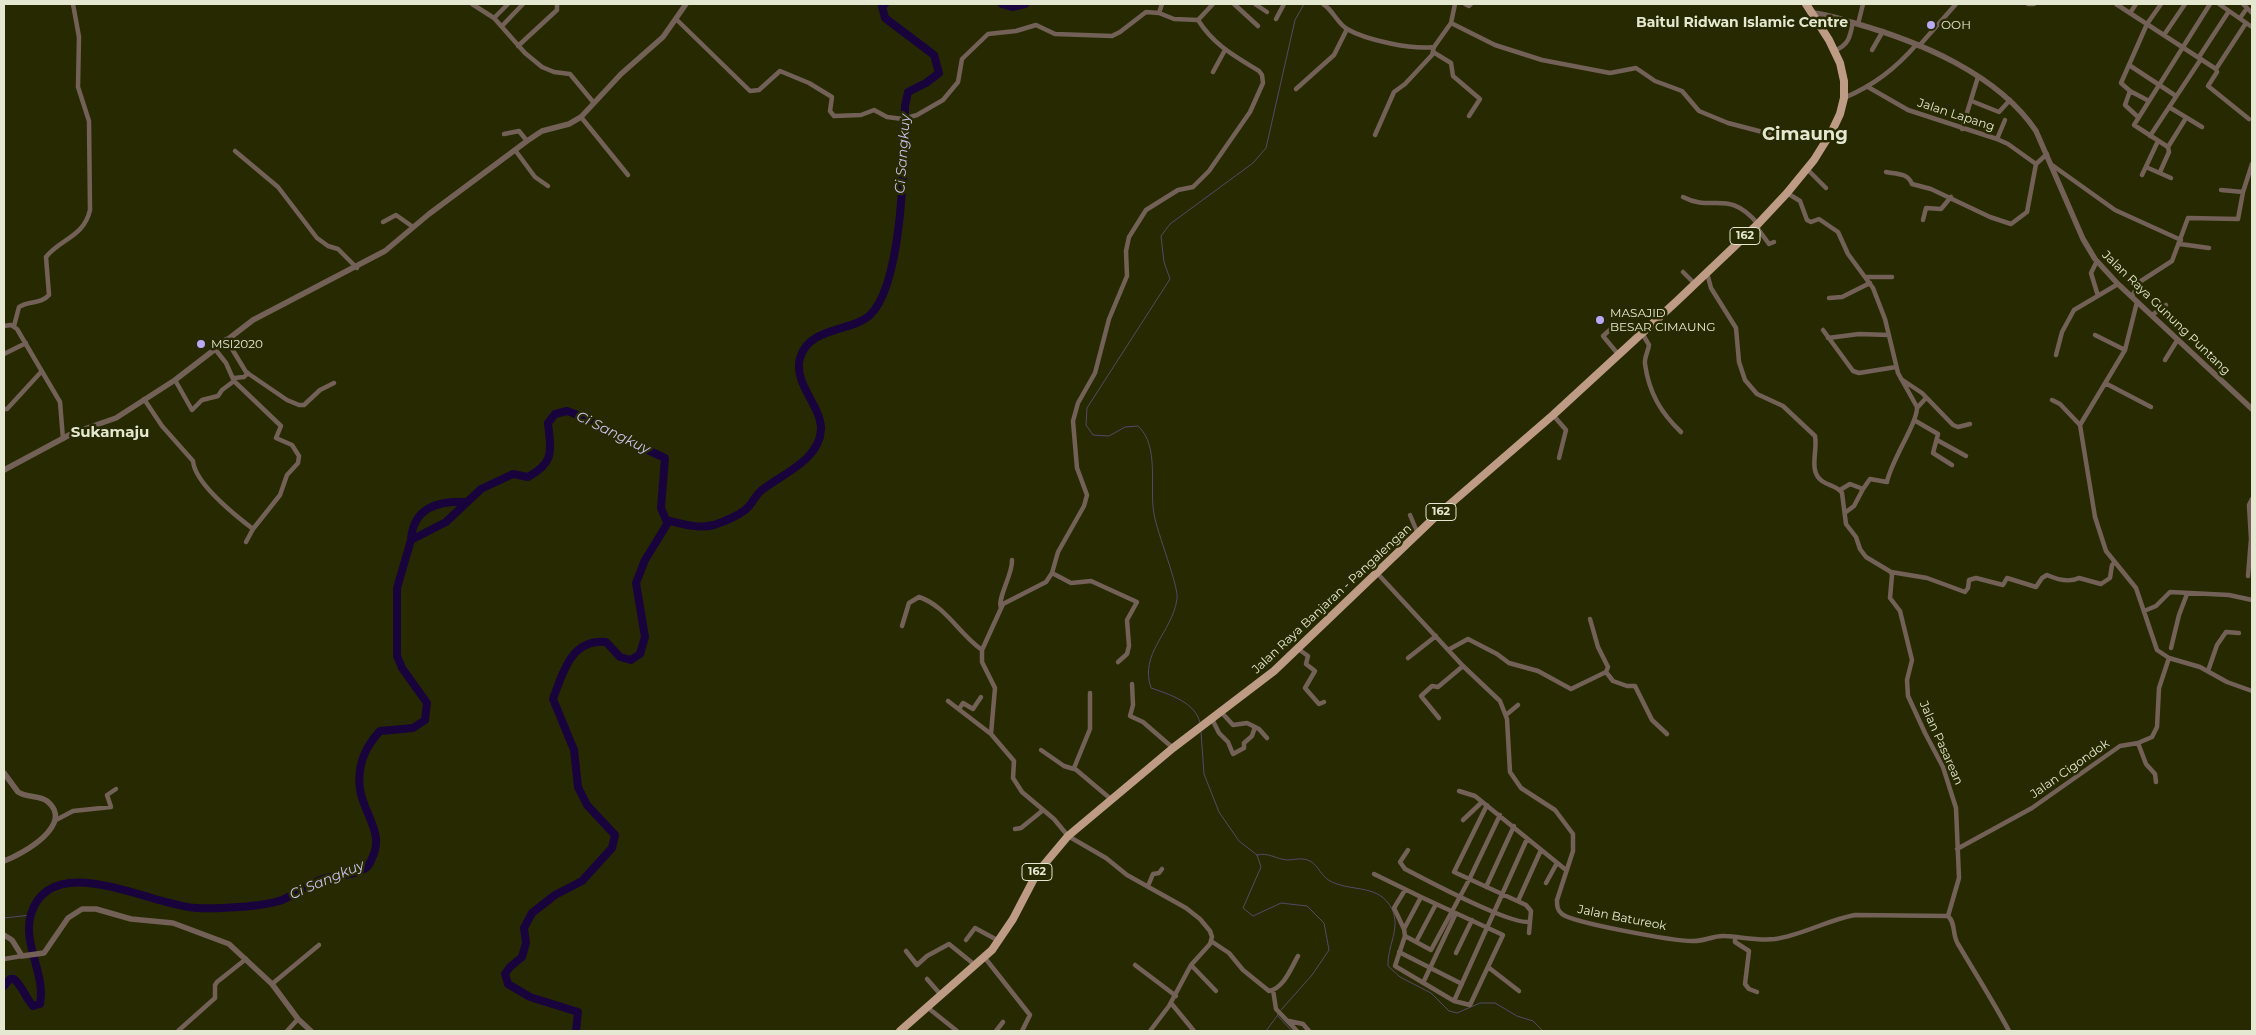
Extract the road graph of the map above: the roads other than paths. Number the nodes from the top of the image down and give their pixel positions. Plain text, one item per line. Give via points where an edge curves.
1 (73, 4) edge
2 (472, 4) edge
3 (508, 4) edge
4 (523, 4) edge
5 (557, 4) edge
6 (686, 4) edge
7 (1162, 4) edge
8 (1213, 4) edge
9 (1234, 4) edge
10 (1255, 4) edge
11 (1284, 4) edge
12 (1323, 4) edge
13 (1455, 4) edge
14 (1465, 4) edge
15 (1471, 4) edge
16 (1806, 4) edge
17 (1863, 4) edge
18 (1956, 4) edge
19 (2028, 4) edge
20 (2034, 4) edge
21 (2116, 4) edge
22 (2136, 4) edge
23 (2161, 4) edge
24 (2185, 4) edge
25 (2210, 4) edge
26 (2219, 4) edge
27 (2243, 4) edge
28 (1331, 6) edge
29 (2229, 11) junction
30 (2245, 11) dead end
31 (1267, 12) dead end
32 (1159, 13) junction
33 (1813, 13) junction
34 (2130, 13) junction
35 (2252, 13) edge
36 (494, 18) junction
37 (2240, 18) junction
38 (676, 19) junction
39 (1198, 20) junction
40 (1276, 20) dead end
41 (1856, 23) junction
42 (2246, 23) junction
43 (1451, 24) junction
44 (2147, 24) junction
45 (502, 26) junction
46 (1258, 26) dead end
47 (2252, 27) edge
48 (1347, 29) junction
49 (1883, 31) junction
50 (2164, 35) junction
51 (1917, 45) junction
52 (518, 46) junction
53 (2182, 46) junction
54 (1225, 50) junction
55 (1433, 50) junction
56 (1872, 50) dead end
57 (1834, 51) junction
58 (2200, 58) junction
59 (2129, 65) junction
60 (2216, 69) junction
61 (1213, 72) dead end
62 (1978, 77) junction
63 (2158, 85) junction
64 (1868, 87) junction
65 (1296, 89) dead end
66 (2130, 91) junction
67 (2176, 96) junction
68 (1844, 98) junction
69 (2010, 100) junction
70 (2149, 101) junction
71 (1974, 102) dead end
72 (594, 103) junction
73 (2169, 108) junction
74 (1469, 116) dead end
75 (2138, 116) junction
76 (581, 117) junction
77 (2186, 118) junction
78 (2005, 120) dead end
79 (2249, 120) dead end
80 (2202, 128) dead end
81 (1962, 130) junction
82 (504, 134) dead end
83 (1375, 135) dead end
84 (2150, 136) junction
85 (1828, 137) junction
86 (1997, 139) junction
87 (527, 141) junction
88 (2158, 141) junction
89 (2168, 147) junction
90 (515, 150) junction
91 (236, 151) dead end
92 (2048, 154) junction
93 (2036, 164) junction
94 (2252, 164) edge
95 (1810, 165) junction
96 (2052, 165) junction
97 (2146, 167) junction
98 (1886, 172) dead end
99 (2160, 172) junction
100 (628, 175) dead end
101 (2142, 176) dead end
102 (2171, 178) dead end
103 (548, 186) dead end
104 (1826, 188) dead end
105 (2221, 190) dead end
106 (2243, 192) junction
107 (1787, 193) junction
108 (1682, 197) dead end
109 (1950, 197) junction
110 (1924, 220) dead end
111 (383, 222) dead end
112 (1757, 225) junction
113 (413, 227) junction
114 (1774, 242) dead end
115 (2180, 242) junction
116 (2209, 248) dead end
117 (2097, 261) junction
118 (357, 268) junction
119 (1683, 272) dead end
120 (1707, 273) junction
121 (1867, 277) junction
122 (1892, 277) dead end
123 (1870, 283) junction
124 (1694, 284) junction
125 (2118, 284) junction
126 (2098, 296) junction
127 (2132, 296) junction
128 (1829, 298) dead end
129 (2137, 302) junction
130 (2166, 305) dead end
131 (2152, 315) junction
132 (4, 326) edge
133 (14, 326) junction
134 (1613, 327) dead end
135 (1824, 330) dead end
136 (1642, 333) junction
137 (1888, 334) junction
138 (2095, 334) dead end
139 (1828, 338) junction
140 (226, 339) junction
141 (2178, 339) junction
142 (26, 343) junction
143 (215, 349) junction
144 (2125, 350) junction
145 (4, 354) edge
146 (1618, 354) junction
147 (2056, 355) dead end
148 (2165, 360) dead end
149 (1896, 367) junction
150 (41, 372) junction
151 (248, 373) junction
152 (1900, 378) junction
153 (234, 379) junction
154 (175, 380) junction
155 (334, 383) dead end
156 (2105, 383) junction
157 (1926, 398) junction
158 (144, 399) junction
159 (2052, 400) dead end
160 (2152, 407) dead end
161 (1918, 408) junction
162 (2252, 408) edge
163 (4, 409) edge
164 (1553, 415) junction
165 (1914, 420) junction
166 (1970, 424) dead end
167 (2080, 425) junction
168 (1681, 432) dead end
169 (63, 439) junction
170 (1937, 440) junction
171 (1966, 456) dead end
172 (1559, 458) dead end
173 (1952, 465) dead end
174 (4, 470) edge
175 (1840, 490) junction
176 (1863, 490) junction
177 (2252, 499) edge
178 (1846, 512) junction
179 (1410, 515) dead end
180 (254, 529) junction
181 (1418, 534) junction
182 (246, 542) dead end
183 (1012, 560) dead end
184 (2115, 562) junction
185 (1891, 572) junction
186 (1377, 573) junction
187 (1052, 574) junction
188 (2248, 576) dead end
189 (2186, 594) junction
190 (2252, 600) edge
191 (1001, 608) junction
192 (2144, 611) junction
193 (1590, 619) dead end
194 (902, 626) dead end
195 (2240, 633) dead end
196 (1436, 636) junction
197 (1297, 648) junction
198 (2171, 648) dead end
199 (982, 650) junction
200 (1448, 650) junction
201 (1408, 658) dead end
202 (2169, 658) junction
203 (1118, 662) dead end
204 (1463, 666) junction
205 (2208, 671) junction
206 (1606, 672) junction
207 (1132, 684) dead end
208 (2252, 691) edge
209 (1090, 693) dead end
210 (981, 697) dead end
211 (948, 701) dead end
212 (1324, 702) dead end
213 (1518, 705) dead end
214 (959, 709) junction
215 (1222, 713) junction
216 (1506, 715) junction
217 (1439, 718) dead end
218 (1212, 719) junction
219 (1254, 727) junction
220 (990, 734) junction
221 (1667, 734) dead end
222 (1267, 738) dead end
223 (2138, 743) junction
224 (1174, 748) junction
225 (1041, 750) dead end
226 (1074, 769) junction
227 (4, 773) edge
228 (2156, 782) dead end
229 (116, 789) dead end
230 (1459, 791) dead end
231 (1112, 800) junction
232 (1484, 803) junction
233 (1042, 811) junction
234 (1500, 815) junction
235 (56, 820) junction
236 (1463, 820) dead end
237 (1514, 826) junction
238 (1015, 829) dead end
239 (1068, 836) junction
240 (1527, 839) junction
241 (1956, 848) junction
242 (1408, 850) dead end
243 (1541, 850) junction
244 (4, 861) edge
245 (1556, 863) junction
246 (1162, 869) dead end
247 (1566, 870) junction
248 (1374, 874) dead end
249 (1469, 880) junction
250 (1546, 883) dead end
251 (1148, 886) junction
252 (1486, 887) junction
253 (1405, 890) junction
254 (1502, 894) junction
255 (1421, 897) junction
256 (1460, 897) junction
257 (1518, 901) junction
258 (1436, 904) junction
259 (1455, 912) junction
260 (1495, 912) junction
261 (1948, 916) junction
262 (1472, 920) junction
263 (1530, 920) junction
264 (1488, 927) junction
265 (1404, 928) junction
266 (1529, 933) dead end
267 (4, 934) edge
268 (1405, 936) junction
269 (1735, 938) junction
270 (966, 940) dead end
271 (999, 941) junction
272 (1212, 941) junction
273 (1416, 942) junction
274 (319, 945) dead end
275 (906, 951) dead end
276 (1399, 952) junction
277 (1456, 954) dead end
278 (24, 956) junction
279 (1298, 956) dead end
280 (985, 958) junction
281 (4, 959) edge
282 (246, 959) junction
283 (1135, 965) dead end
284 (1191, 965) junction
285 (976, 966) junction
286 (1488, 966) junction
287 (1430, 968) junction
288 (926, 979) dead end
289 (1423, 983) junction
290 (272, 984) junction
291 (1462, 984) junction
292 (1273, 990) junction
293 (1216, 991) dead end
294 (1519, 991) dead end
295 (1757, 992) dead end
296 (941, 996) junction
297 (1176, 996) junction
298 (1454, 1002) junction
299 (1171, 1003) junction
300 (927, 1007) junction
301 (298, 1019) junction
302 (1288, 1021) junction
303 (1003, 1022) dead end
304 (178, 1031) edge
305 (287, 1031) edge
306 (311, 1031) edge
307 (901, 1031) edge
308 (957, 1031) edge
309 (996, 1031) edge
310 (1022, 1031) edge
311 (1150, 1031) edge
312 (1194, 1031) edge
313 (1296, 1031) edge
314 (1309, 1031) edge
315 (2009, 1031) edge

1 - 133 street via 79,36 78,87 89,121 90,210 80,229 46,257 49,295 40,303 24,304 18,308
2 - 36 street
3 - 36 street
4 - 45 street
5 - 52 street via 557,10
6 - 38 street
7 - 32 street
8 - 39 street
9 - 46 street
10 - 31 street
11 - 40 street
12 - 28 street
13 - 43 street
14 - 15 street
16 - 33 main road, Jalan Raya Banjaran - Pangalengan / 162
17 - 41 street
18 - 51 street
19 - 20 street
21 - 34 street
22 - 34 street
23 - 44 street
24 - 50 street
25 - 53 street
26 - 29 street
27 - 35 street
28 - 48 street
29 - 37 street
29 - 58 street
30 - 37 street
32 - 38 street via 1143,13 1112,36 1055,34 1036,26 988,34 962,59 958,82 949,96 917,115 903,118 887,117 874,110 861,115 834,116 830,111 833,99 829,94 780,71 759,90 750,91
32 - 39 street via 1174,19
33 - 41 street, Jalan Raya Gunung Puntang
33 - 57 main road, Jalan Raya Banjaran - Pangalengan / 162
34 - 44 street
36 - 45 street
37 - 42 street
38 - 72 street via 663,37
39 - 54 street via 1210,38
41 - 49 street, Jalan Raya Gunung Puntang
41 - 57 street via 1844,47
42 - 47 street
42 - 60 street
43 - 55 street
43 - 85 street via 1495,45 1542,60 1610,73 1636,68 1655,81 1682,92 1699,111 1744,128 1788,137 1813,131
44 - 50 street
44 - 59 street
45 - 52 street
48 - 55 street via 1381,40
48 - 65 street via 1334,55
49 - 51 street, Jalan Raya Gunung Puntang
49 - 56 street
50 - 53 street
51 - 62 street, Jalan Raya Gunung Puntang
51 - 64 street via 1896,67
52 - 72 street via 534,61 554,72 568,73
53 - 58 street
53 - 63 street
54 - 61 street
54 - 187 street via 1259,71 1263,83 1242,126 1202,180 1150,207 1141,215 1129,237 1127,276 1110,313 1095,373 1078,404 1073,421 1077,468 1087,495 1058,552
55 - 74 street via 1451,63 1453,76 1480,99
55 - 83 street via 1405,84 1394,92
57 - 68 main road, Jalan Raya Banjaran - Pangalengan / 162 via 1842,71
58 - 60 street
58 - 67 street
59 - 63 street
59 - 66 street via 2121,83
60 - 79 street via 2209,87
62 - 69 street, Jalan Raya Gunung Puntang
62 - 81 street
63 - 67 street
63 - 70 street
64 - 68 street
64 - 81 street, Jalan Lapang via 1908,110
66 - 70 street
66 - 75 street via 2124,105
67 - 73 street
68 - 85 main road, Jalan Raya Banjaran - Pangalengan / 162
69 - 71 street via 1999,112
69 - 92 street, Jalan Raya Gunung Puntang via 2025,115
70 - 75 street
72 - 76 street
73 - 77 street
73 - 84 street
75 - 84 street via 2135,127
76 - 87 street via 569,124 542,131
76 - 100 street
77 - 80 street
77 - 89 street
78 - 86 street
81 - 86 street, Jalan Lapang
82 - 87 street via 520,131
84 - 88 street
85 - 95 main road, Jalan Raya Banjaran - Pangalengan / 162
86 - 93 street, Jalan Lapang
87 - 90 street
88 - 89 street
88 - 97 street
89 - 99 street
90 - 103 street via 535,177
90 - 113 street
91 - 118 street via 278,187 321,242 338,249
92 - 93 street
92 - 96 street, Jalan Raya Gunung Puntang
93 - 109 street via 2027,212 2015,223 2001,222
94 - 106 street
95 - 104 street
95 - 107 main road, Jalan Raya Banjaran - Pangalengan / 162
96 - 115 street via 2115,210
96 - 117 street, Jalan Raya Gunung Puntang via 2083,239
97 - 99 street
97 - 101 street
98 - 109 street via 1904,175 1912,184
99 - 102 street
105 - 106 street
106 - 115 street via 2238,219 2188,218
107 - 112 main road, Jalan Raya Banjaran - Pangalengan / 162
107 - 121 street via 1800,201 1806,220 1820,219 1838,232 1849,256
108 - 112 street via 1730,204 1748,212
109 - 110 street via 1941,209 1926,208
111 - 113 street via 398,215
112 - 114 street via 1769,244
112 - 120 main road, Jalan Raya Banjaran - Pangalengan / 162
113 - 118 street via 385,252
115 - 116 street
115 - 127 street via 2172,261 2141,281
117 - 125 street, Jalan Raya Gunung Puntang
117 - 126 street via 2091,273
118 - 140 street via 276,307
119 - 124 street
120 - 124 main road, Jalan Raya Banjaran - Pangalengan / 162
120 - 175 street via 1711,288 1736,328 1741,372 1745,380 1757,394 1783,406 1814,434 1814,469 1821,481
121 - 122 street
121 - 123 street
123 - 128 street via 1842,297
123 - 137 street via 1880,303
124 - 136 main road, Jalan Raya Banjaran - Pangalengan / 162
125 - 126 street
125 - 127 street, Jalan Raya Gunung Puntang
126 - 147 street via 2072,313 2062,332
127 - 129 street, Jalan Raya Gunung Puntang
129 - 131 street, Jalan Raya Gunung Puntang
129 - 144 street
130 - 131 street
131 - 141 street, Jalan Raya Gunung Puntang
132 - 133 street
133 - 142 street
134 - 146 street via 1603,336
135 - 139 street
136 - 146 main road, Jalan Raya Banjaran - Pangalengan / 162
136 - 168 street via 1648,345 1645,363 1654,399
137 - 139 street
137 - 149 street
138 - 144 street
139 - 149 street via 1853,371 1859,373
140 - 143 street
140 - 151 street
141 - 148 street
141 - 162 street, Jalan Raya Gunung Puntang
142 - 145 street
142 - 150 street
143 - 153 street
143 - 154 street
144 - 156 street
146 - 164 main road, Jalan Raya Banjaran - Pangalengan / 162
149 - 152 street
150 - 163 street via 8,409
150 - 169 street via 60,402
151 - 153 street
151 - 155 street via 301,406
152 - 157 street
152 - 161 street
153 - 154 street via 218,396 202,400 192,410
153 - 180 street via 281,426 276,438 292,445 299,456 280,495
154 - 158 street
156 - 160 street
156 - 167 street
157 - 161 street
157 - 166 street via 1955,426
158 - 169 street via 109,422
158 - 180 street via 162,426 193,461 204,484 238,518
159 - 167 street
161 - 165 street
164 - 172 street via 1566,430
164 - 181 main road, Jalan Raya Banjaran - Pangalengan / 162
165 - 170 street via 1937,433
165 - 176 street via 1888,472 1888,481 1870,479
167 - 184 street via 2095,517 2106,550
169 - 174 street
170 - 171 street
170 - 173 street via 1934,454
175 - 176 street via 1850,484
175 - 178 street
176 - 178 street
177 - 188 street via 2249,506
178 - 185 street via 1847,528 1856,537 1863,554
179 - 181 street
180 - 182 street
181 - 186 main road, Jalan Raya Banjaran - Pangalengan / 162
183 - 191 street
184 - 185 street via 2110,578 2100,584 2047,575 2036,587 2007,578 2003,585 1974,578 1969,580 1965,592 1927,578
184 - 192 street via 2136,588
185 - 241 street, Jalan Pasarean via 1890,598 1900,611 1912,660 1907,680 1908,696 1950,786 1956,808
186 - 196 street, Jalan Batureok
186 - 197 main road, Jalan Raya Banjaran - Pangalengan / 162
187 - 191 street via 1044,584 1009,600
187 - 203 street via 1071,583 1091,582 1136,602 1128,620 1130,646
189 - 190 street via 2229,595
189 - 192 street via 2168,593 2156,606
189 - 198 street
191 - 199 street
192 - 202 street via 2157,650
193 - 206 street via 1608,667
194 - 199 street via 909,603 920,597 943,611
195 - 205 street via 2226,632 2217,645
196 - 200 street, Jalan Batureok
196 - 201 street
197 - 212 street via 1307,654 1306,664 1315,671 1305,688 1319,704
197 - 215 main road, Jalan Raya Banjaran - Pangalengan / 162
199 - 220 street via 982,662 995,688
200 - 204 street, Jalan Batureok
200 - 206 street via 1468,639 1509,663 1538,671 1571,689
202 - 205 street
202 - 223 street, Jalan Cigondok via 2159,688 2154,734
204 - 216 street, Jalan Batureok via 1495,695
204 - 217 street via 1438,687 1432,686 1421,696
205 - 208 street
206 - 221 street via 1613,681 1635,686 1652,720
207 - 224 street via 1130,716 1144,722
209 - 226 street via 1090,729
210 - 214 street via 973,709 962,703
211 - 214 street
213 - 216 street
214 - 220 street
215 - 218 main road, Jalan Raya Banjaran - Pangalengan / 162
215 - 219 street via 1233,725 1247,723
216 - 247 street, Jalan Batureok via 1509,765 1517,784 1555,810 1574,834 1573,851
218 - 219 street via 1233,754 1244,748
218 - 224 main road, Jalan Raya Banjaran - Pangalengan / 162
219 - 222 street
220 - 233 street via 1014,761 1013,778 1022,792
223 - 228 street
223 - 241 street, Jalan Cigondok via 2120,746 2032,808
224 - 231 main road, Jalan Raya Banjaran - Pangalengan / 162
225 - 226 street
226 - 231 street
227 - 235 street via 18,792 48,802 55,811
229 - 235 street via 107,795 111,807 73,811
230 - 232 street via 1470,793
231 - 239 main road, Jalan Raya Banjaran - Pangalengan / 162
232 - 234 street
232 - 236 street
232 - 249 street via 1454,872
233 - 238 street
233 - 239 street via 1054,819
234 - 237 street
234 - 249 street
235 - 244 street via 37,843
237 - 240 street
237 - 252 street
239 - 251 street
239 - 271 main road, Jalan Raya Banjaran - Pangalengan / 162 via 1037,872
240 - 243 street
240 - 254 street
241 - 261 street, Jalan Pasarean via 1959,878
242 - 256 street via 1400,862 1402,867
243 - 245 street
243 - 257 street
245 - 247 street
245 - 250 street
246 - 251 street via 1153,874
247 - 269 street, Jalan Batureok via 1556,900 1557,908 1568,917 1689,941 1719,936
248 - 253 street
249 - 252 street
249 - 256 street
251 - 272 street via 1200,919 1210,931
252 - 254 street
253 - 255 street
253 - 265 street via 1394,908
254 - 257 street
254 - 260 street
255 - 258 street
255 - 265 street
256 - 259 street
256 - 260 street
257 - 263 street via 1531,911
258 - 259 street
258 - 273 street
259 - 262 street
259 - 273 street via 1431,950
259 - 287 street
260 - 263 street via 1523,922
260 - 264 street
261 - 269 street, Jalan Batureok via 1855,915 1800,934 1774,939
261 - 315 street via 1954,924 1956,940
262 - 264 street
262 - 277 street
263 - 266 street
264 - 286 street via 1503,935
264 - 291 street
265 - 268 street
267 - 278 street
268 - 273 street
268 - 276 street
269 - 295 street via 1735,942 1750,951 1745,984
270 - 271 street via 975,928
271 - 280 main road, Jalan Raya Banjaran - Pangalengan / 162
272 - 284 street
272 - 292 street via 1260,986
274 - 290 street
275 - 285 street via 917,965 949,944
276 - 287 street
276 - 289 street via 1395,963 1397,969
278 - 281 street
278 - 282 street via 47,949 71,914 90,908 131,919 172,923 226,942
279 - 292 street via 1286,978
280 - 285 main road, Jalan Raya Banjaran - Pangalengan / 162
280 - 310 street via 1030,1015
282 - 290 street
282 - 304 street via 217,982 215,998
283 - 297 street
284 - 293 street
284 - 297 street
285 - 296 main road, Jalan Raya Banjaran - Pangalengan / 162
286 - 294 street
286 - 298 street via 1472,1003 1468,1006
287 - 289 street
287 - 291 street
288 - 296 street
289 - 298 street
290 - 301 street
291 - 298 street
292 - 302 street via 1276,1010
296 - 300 main road, Jalan Raya Banjaran - Pangalengan / 162
297 - 299 street
299 - 311 street
299 - 312 street
300 - 307 main road, Jalan Raya Banjaran - Pangalengan / 162
300 - 308 street
301 - 305 street
301 - 306 street
302 - 313 street
302 - 314 street via 1303,1024
303 - 309 street

